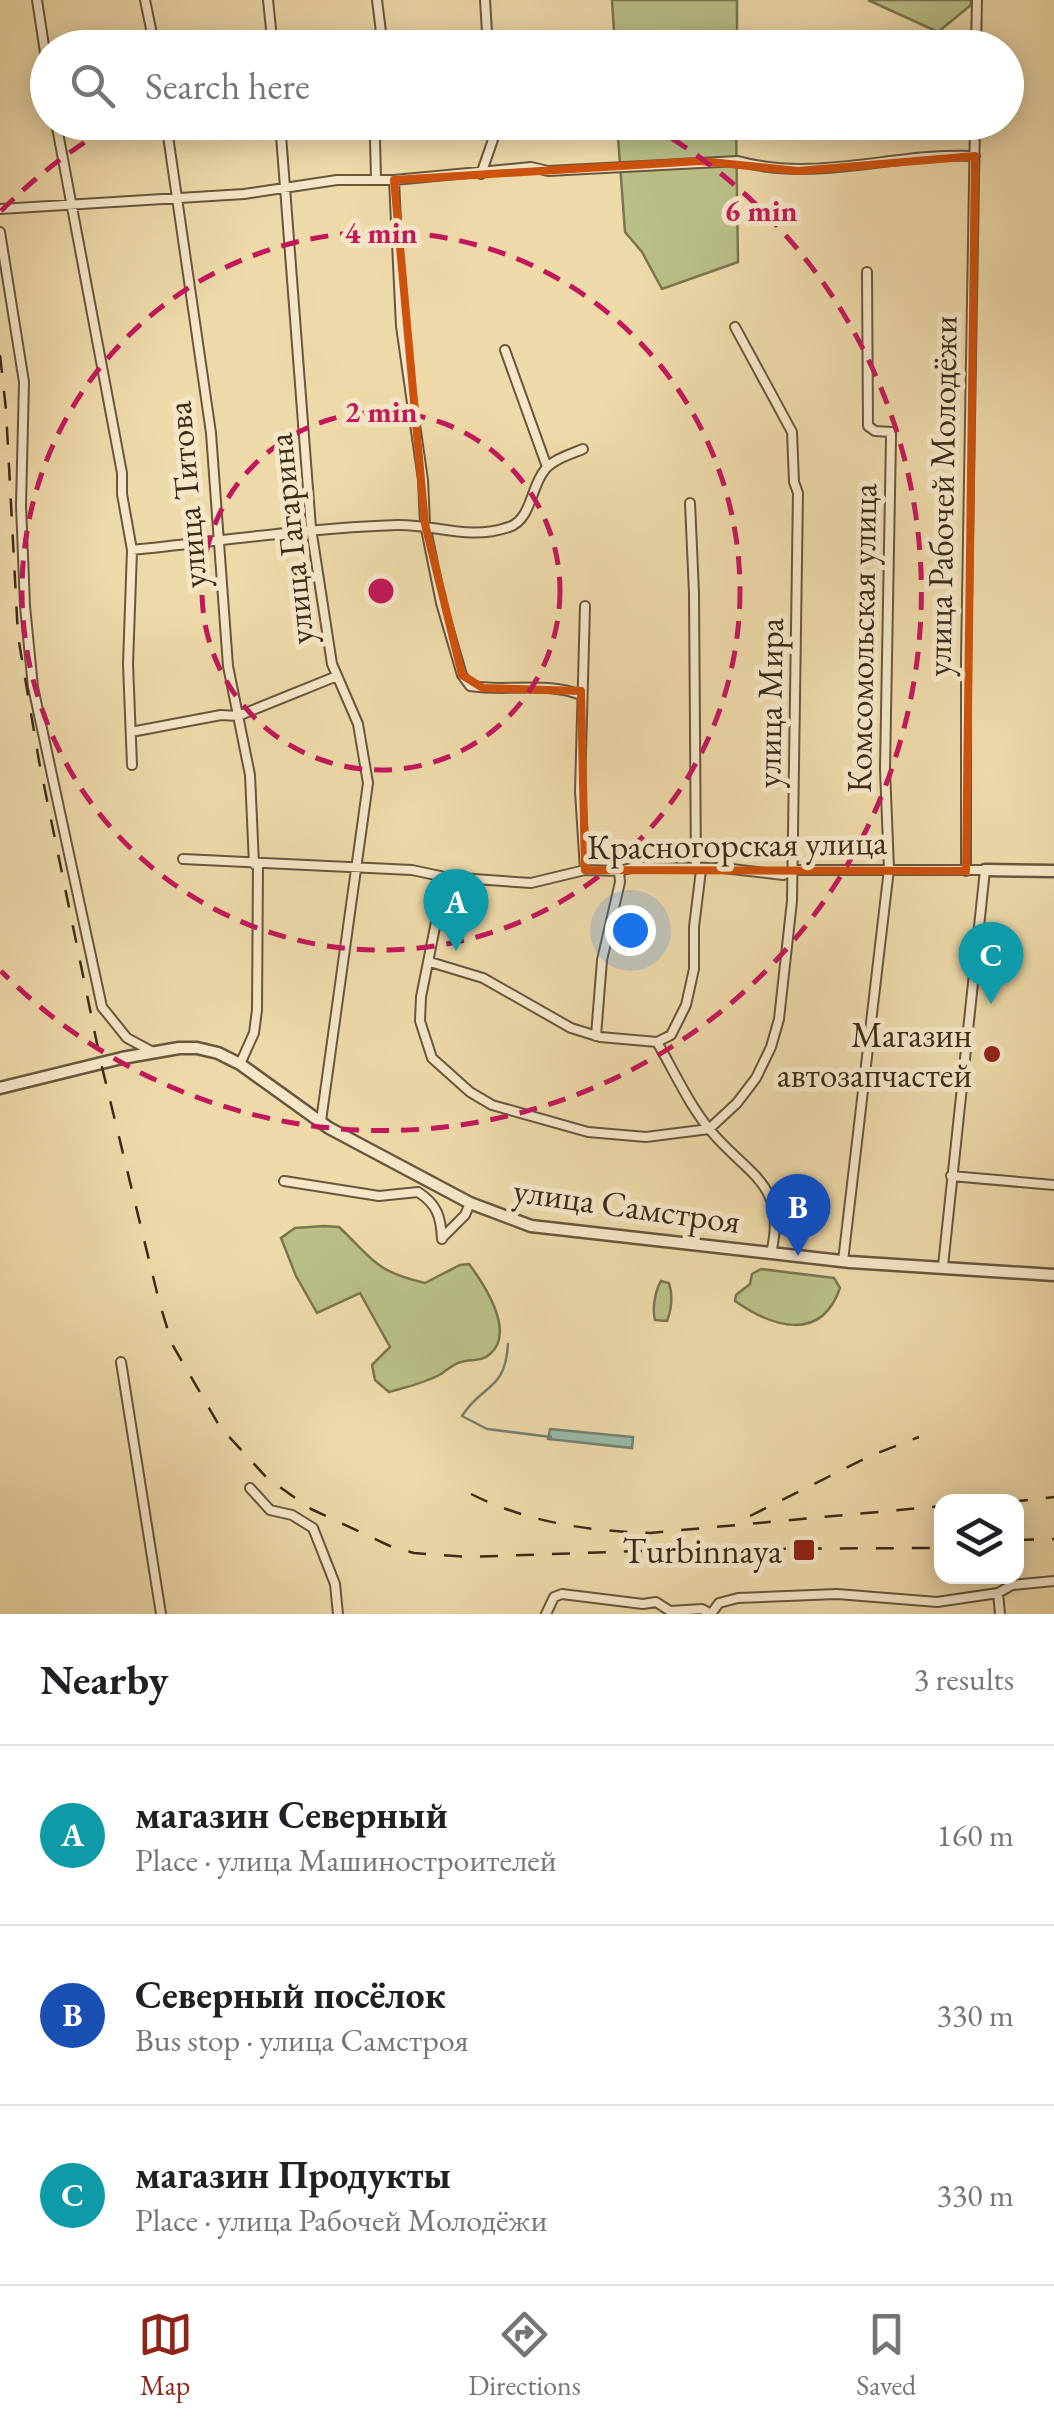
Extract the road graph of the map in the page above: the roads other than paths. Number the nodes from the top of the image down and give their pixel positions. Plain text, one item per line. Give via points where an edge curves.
1 (37, 0) edge
2 (145, 0) edge
3 (268, 0) edge
4 (377, 0) edge
5 (485, 0) edge
6 (977, 0) edge
7 (42, 30) edge
8 (151, 30) edge
9 (271, 30) edge
10 (381, 30) edge
11 (487, 30) edge
12 (976, 30) edge
13 (59, 140) edge
14 (169, 140) edge
15 (282, 140) edge
16 (375, 140) edge
17 (493, 140) edge
18 (975, 140) edge
19 (975, 156) junction
20 (480, 174) junction
21 (376, 179) junction
22 (394, 180) junction
23 (286, 190) junction
24 (177, 200) junction
25 (72, 205) junction
26 (0, 210) edge
27 (0, 232) edge
28 (867, 272) dead end
29 (735, 327) dead end
30 (506, 350) dead end
31 (583, 449) dead end
32 (547, 467) junction
33 (690, 502) dead end
34 (424, 524) junction
35 (311, 528) junction
36 (217, 541) junction
37 (132, 550) junction
38 (585, 606) dead end
39 (337, 676) junction
40 (581, 695) junction
41 (238, 716) junction
42 (131, 732) junction
43 (132, 765) dead end
44 (183, 859) dead end
45 (256, 864) junction
46 (358, 866) junction
47 (889, 869) junction
48 (585, 870) junction
49 (698, 870) junction
50 (794, 870) junction
51 (985, 870) junction
52 (619, 871) junction
53 (966, 871) junction
54 (1054, 871) edge
55 (445, 877) junction
56 (430, 962) junction
57 (596, 1036) junction
58 (657, 1042) junction
59 (153, 1052) junction
60 (240, 1064) junction
61 (0, 1088) edge
62 (321, 1121) junction
63 (709, 1129) junction
64 (951, 1176) junction
65 (284, 1181) dead end
66 (1054, 1185) edge
67 (470, 1203) junction
68 (771, 1252) junction
69 (843, 1261) junction
70 (943, 1266) junction
71 (1054, 1275) edge
72 (120, 1362) dead end
73 (250, 1488) dead end
74 (1054, 1581) edge
75 (998, 1592) junction
76 (160, 1614) edge
77 (338, 1614) edge
78 (546, 1614) edge
79 (1000, 1614) edge

1 - 7 street
2 - 8 street
3 - 9 street
4 - 10 street
5 - 11 street
6 - 12 street
13 - 25 street
14 - 24 street, улица Титова
15 - 23 street, улица Гагарина
16 - 21 street
17 - 20 street
18 - 19 street, улица Рабочей Молодёжи
19 - 20 street via 798,171 719,161
19 - 53 street, улица Рабочей Молодёжи
20 - 22 street
21 - 22 street
21 - 23 street
22 - 34 street via 401,326
23 - 24 street
23 - 35 street, улица Гагарина
24 - 25 street
24 - 36 street, улица Титова via 211,433
25 - 26 street
25 - 37 street
27 - 59 street via 24,382 20,506 33,687 102,1007 127,1038
28 - 47 street, Комсомольская улица via 868,426 891,432 884,769
29 - 50 street, улица Мира via 792,432 798,493
30 - 32 street
31 - 32 street
32 - 34 street via 516,524 470,533
33 - 49 street
34 - 35 street
34 - 40 street via 441,603 470,686
35 - 36 street
35 - 39 street, улица Гагарина
36 - 37 street
36 - 41 street, улица Титова
37 - 42 street
38 - 40 street
39 - 41 street
39 - 46 street, улица Гагарина via 358,724 368,783
40 - 48 street
41 - 42 street
41 - 45 street, улица Титова
42 - 43 street
44 - 45 street, Красногорская улица
45 - 46 street, Красногорская улица
45 - 60 street, улица Титова via 257,1010
46 - 55 street, Красногорская улица
46 - 62 street, улица Гагарина
47 - 50 street, Красногорская улица
47 - 53 street, Красногорская улица
47 - 69 street, Комсомольская улица
48 - 52 street, Красногорская улица
48 - 55 street, Красногорская улица via 531,883
49 - 50 street, Красногорская улица
49 - 52 street, Красногорская улица
49 - 58 street via 686,1005 671,1034
50 - 63 street, улица Мира via 771,1047 756,1078
51 - 53 street, Красногорская улица
51 - 54 street, Красногорская улица
51 - 64 street
52 - 57 street
55 - 56 street
56 - 57 street via 482,978
56 - 63 street via 420,1022 432,1058 470,1092 492,1105 588,1132 646,1136
57 - 58 street
58 - 63 street
59 - 60 street, улица Самстроя via 197,1048
59 - 61 street, улица Самстроя
60 - 62 street, улица Самстроя
62 - 67 street, улица Самстроя
63 - 68 street via 754,1172 776,1209
64 - 66 street
64 - 70 street
65 - 67 street via 379,1196 418,1192 440,1214 442,1239
67 - 68 street, улица Самстроя via 532,1226
68 - 69 street, улица Самстроя
69 - 70 street, улица Самстроя
70 - 71 street, улица Самстроя
72 - 76 street
73 - 77 street via 270,1510 313,1528 335,1584
74 - 75 street
75 - 78 street via 937,1602 836,1594 738,1598 711,1614 562,1594
75 - 79 street

